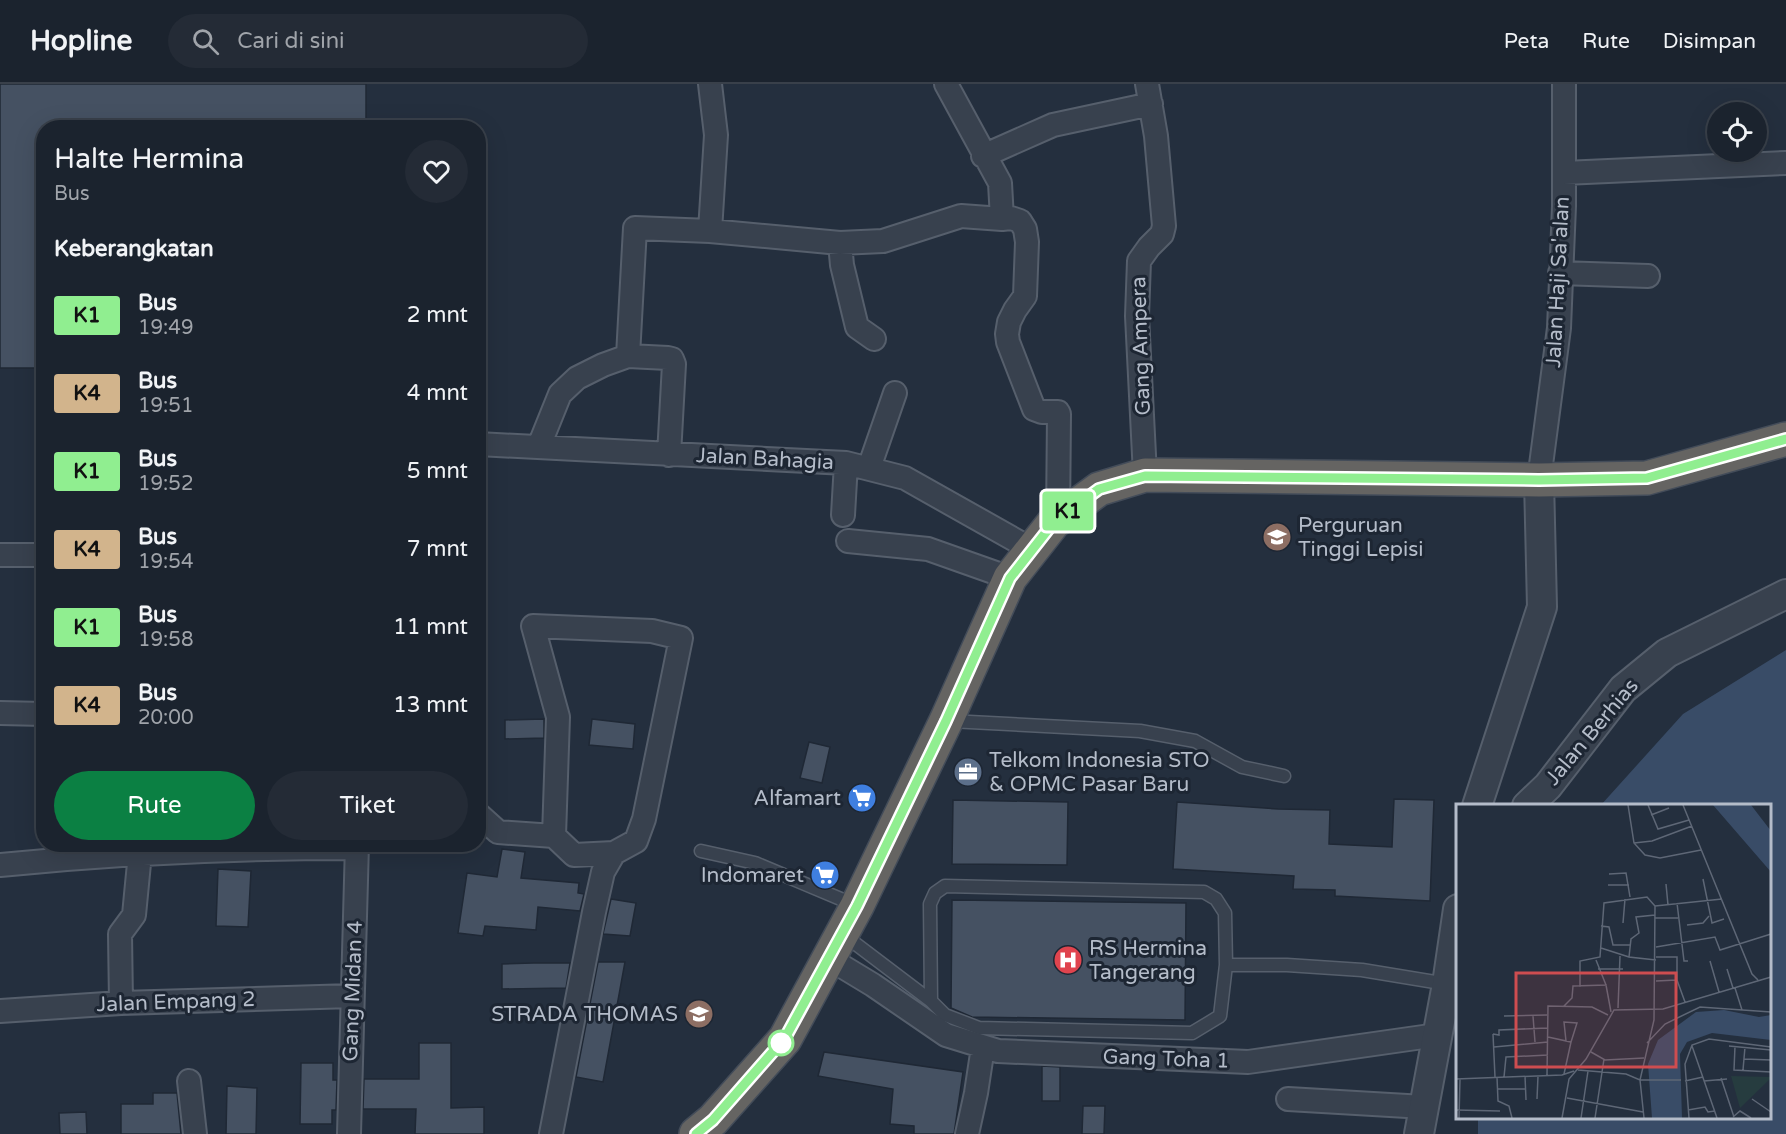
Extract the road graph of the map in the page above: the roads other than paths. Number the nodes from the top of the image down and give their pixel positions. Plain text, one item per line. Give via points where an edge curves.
1 (710, 84) edge
2 (946, 84) edge
3 (1564, 84) edge
4 (1149, 94) edge
5 (983, 156) junction
6 (1786, 164) edge
7 (1564, 173) junction
8 (1002, 219) junction
9 (710, 231) junction
10 (840, 243) junction
11 (1560, 273) junction
12 (1648, 276) dead end
13 (874, 339) dead end
14 (628, 356) junction
15 (895, 393) dead end
16 (1786, 439) edge
17 (539, 446) junction
18 (486, 450) edge
19 (669, 455) junction
20 (846, 463) junction
21 (869, 468) junction
22 (1145, 476) junction
23 (1539, 480) junction
24 (843, 515) dead end
25 (1058, 519) junction
26 (848, 541) dead end
27 (1031, 549) junction
28 (0, 555) edge
29 (36, 555) edge
30 (1010, 578) junction
31 (1786, 594) edge
32 (0, 713) edge
33 (36, 714) edge
34 (946, 721) junction
35 (1284, 776) dead end
36 (1478, 804) edge
37 (1529, 804) edge
38 (486, 821) edge
39 (554, 836) junction
40 (701, 851) dead end
41 (151, 852) edge
42 (357, 852) edge
43 (140, 853) junction
44 (614, 853) junction
45 (0, 865) edge
46 (1456, 923) edge
47 (843, 933) junction
48 (1226, 965) junction
49 (1447, 984) junction
50 (352, 996) junction
51 (931, 1001) junction
52 (121, 1003) junction
53 (0, 1011) edge
54 (1437, 1035) junction
55 (983, 1047) junction
56 (189, 1081) dead end
57 (1288, 1098) dead end
58 (1422, 1120) edge
59 (195, 1134) edge
60 (349, 1134) edge
61 (551, 1134) edge
62 (696, 1134) edge
63 (967, 1134) edge

1 - 9 street via 716,135
2 - 5 street
3 - 7 street, Jalan Haji Sa'alan
4 - 5 street via 1053,125
4 - 22 street, Gang Ampera via 1164,226 1162,234 1139,261 1137,316
5 - 8 street via 1000,183
6 - 7 street
7 - 11 street, Jalan Haji Sa'alan
8 - 10 street via 961,216 883,240
8 - 25 street via 1020,221 1025,229 1025,296 1009,322 1008,342 1034,409 1059,414
9 - 10 street
9 - 14 street via 635,228
10 - 13 street via 856,327
11 - 12 street
11 - 23 street, Jalan Haji Sa'alan via 1559,328
14 - 17 street via 577,378 560,394
14 - 19 street via 673,361
15 - 21 street
16 - 23 highway via 1647,478
17 - 18 street, Jalan Bahagia
17 - 19 street, Jalan Bahagia
19 - 20 street, Jalan Bahagia
20 - 21 street, Jalan Bahagia
20 - 24 street
21 - 27 street, Jalan Bahagia via 905,478
22 - 23 highway
22 - 25 highway via 1099,489
23 - 36 street via 1542,607
25 - 27 highway
26 - 30 street via 928,549
27 - 30 highway
28 - 29 street
30 - 34 highway
31 - 37 street, Jalan Berhias via 1666,653 1623,689 1548,786
32 - 33 street
34 - 35 lane via 1140,731 1196,741 1242,766
34 - 47 highway
38 - 39 street via 498,832
39 - 44 street via 574,855
39 - 44 street via 558,717 533,626 652,631 681,638 644,819 636,841
40 - 47 lane via 755,863
41 - 43 street
42 - 50 street, Gang Midan 4
43 - 45 street
43 - 52 street via 134,915 120,934
44 - 61 street via 603,872 594,912
46 - 49 street
47 - 51 lane
47 - 55 street, Gang Toha 1 via 873,985 946,1035
47 - 62 highway via 785,1038
48 - 49 lane via 1362,970
48 - 51 lane via 1220,1016 1192,1033 979,1028 945,1015
48 - 51 lane via 1225,913 1216,899 1204,892 945,886 935,893 930,904
49 - 54 street
50 - 52 street, Jalan Empang 2
50 - 60 street, Gang Midan 4
52 - 53 street, Jalan Empang 2
54 - 55 street, Gang Toha 1 via 1248,1062 1152,1060
54 - 58 street
55 - 63 street
56 - 59 street
57 - 58 street

